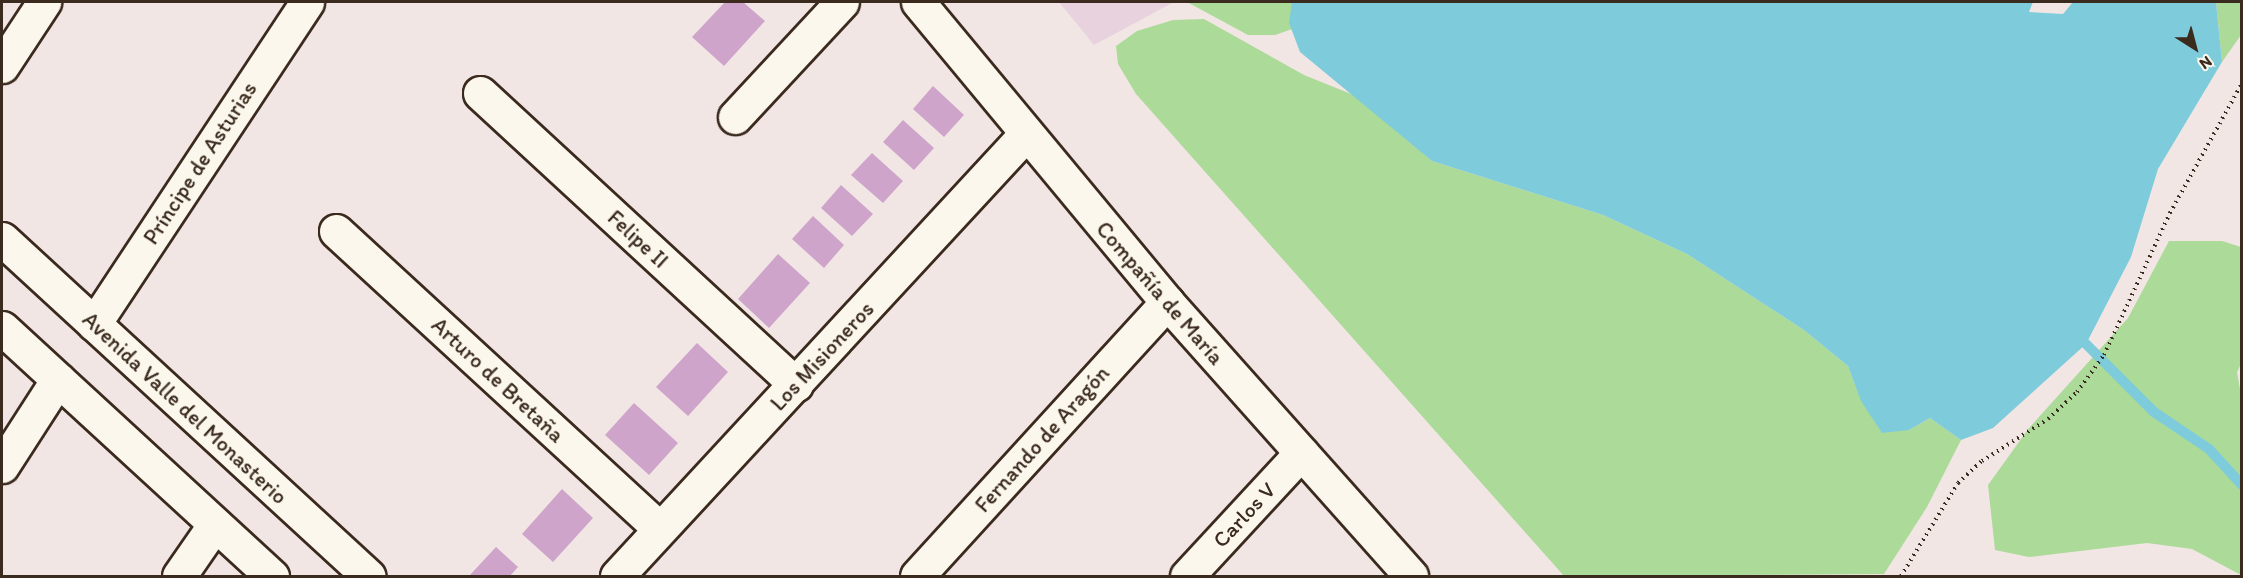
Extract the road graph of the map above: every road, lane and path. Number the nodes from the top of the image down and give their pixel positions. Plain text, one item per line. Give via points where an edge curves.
1 (44, 2) edge
2 (306, 2) edge
3 (842, 2) edge
4 (918, 2) edge
5 (2, 66) edge
6 (2241, 83) edge
7 (480, 93) dead end
8 (735, 117) dead end
9 (1025, 135) junction
10 (336, 231) dead end
11 (2, 239) edge
12 (1167, 302) junction
13 (94, 324) junction
14 (2, 328) edge
15 (58, 379) junction
16 (796, 385) junction
17 (1301, 453) junction
18 (2, 466) edge
19 (216, 524) junction
20 (660, 529) junction
21 (180, 576) edge
22 (272, 576) edge
23 (369, 576) edge
24 (617, 576) edge
25 (917, 576) edge
26 (1187, 576) edge
27 (1411, 576) edge
28 (1901, 576) edge

1 - 5 street
2 - 13 street, Príncipe de Asturias
3 - 8 street
4 - 9 street, Compañía de María
6 - 28 path via 2170,213 2104,355 2077,392 2048,419 1982,461 1958,483
7 - 16 street, Felipe II
9 - 12 street, Compañía de María
9 - 16 street, Los Misioneros
10 - 20 street, Arturo de Bretaña
11 - 13 street, Avenida Valle del Monasterio
12 - 17 street, Compañía de María
12 - 25 street, Fernando de Aragón
13 - 23 street, Avenida Valle del Monasterio
14 - 15 street
15 - 18 street
15 - 19 street
16 - 20 street, Los Misioneros
17 - 26 street, Carlos V
17 - 27 street, Compañía de María
19 - 21 street
19 - 22 street
20 - 24 street, Los Misioneros

